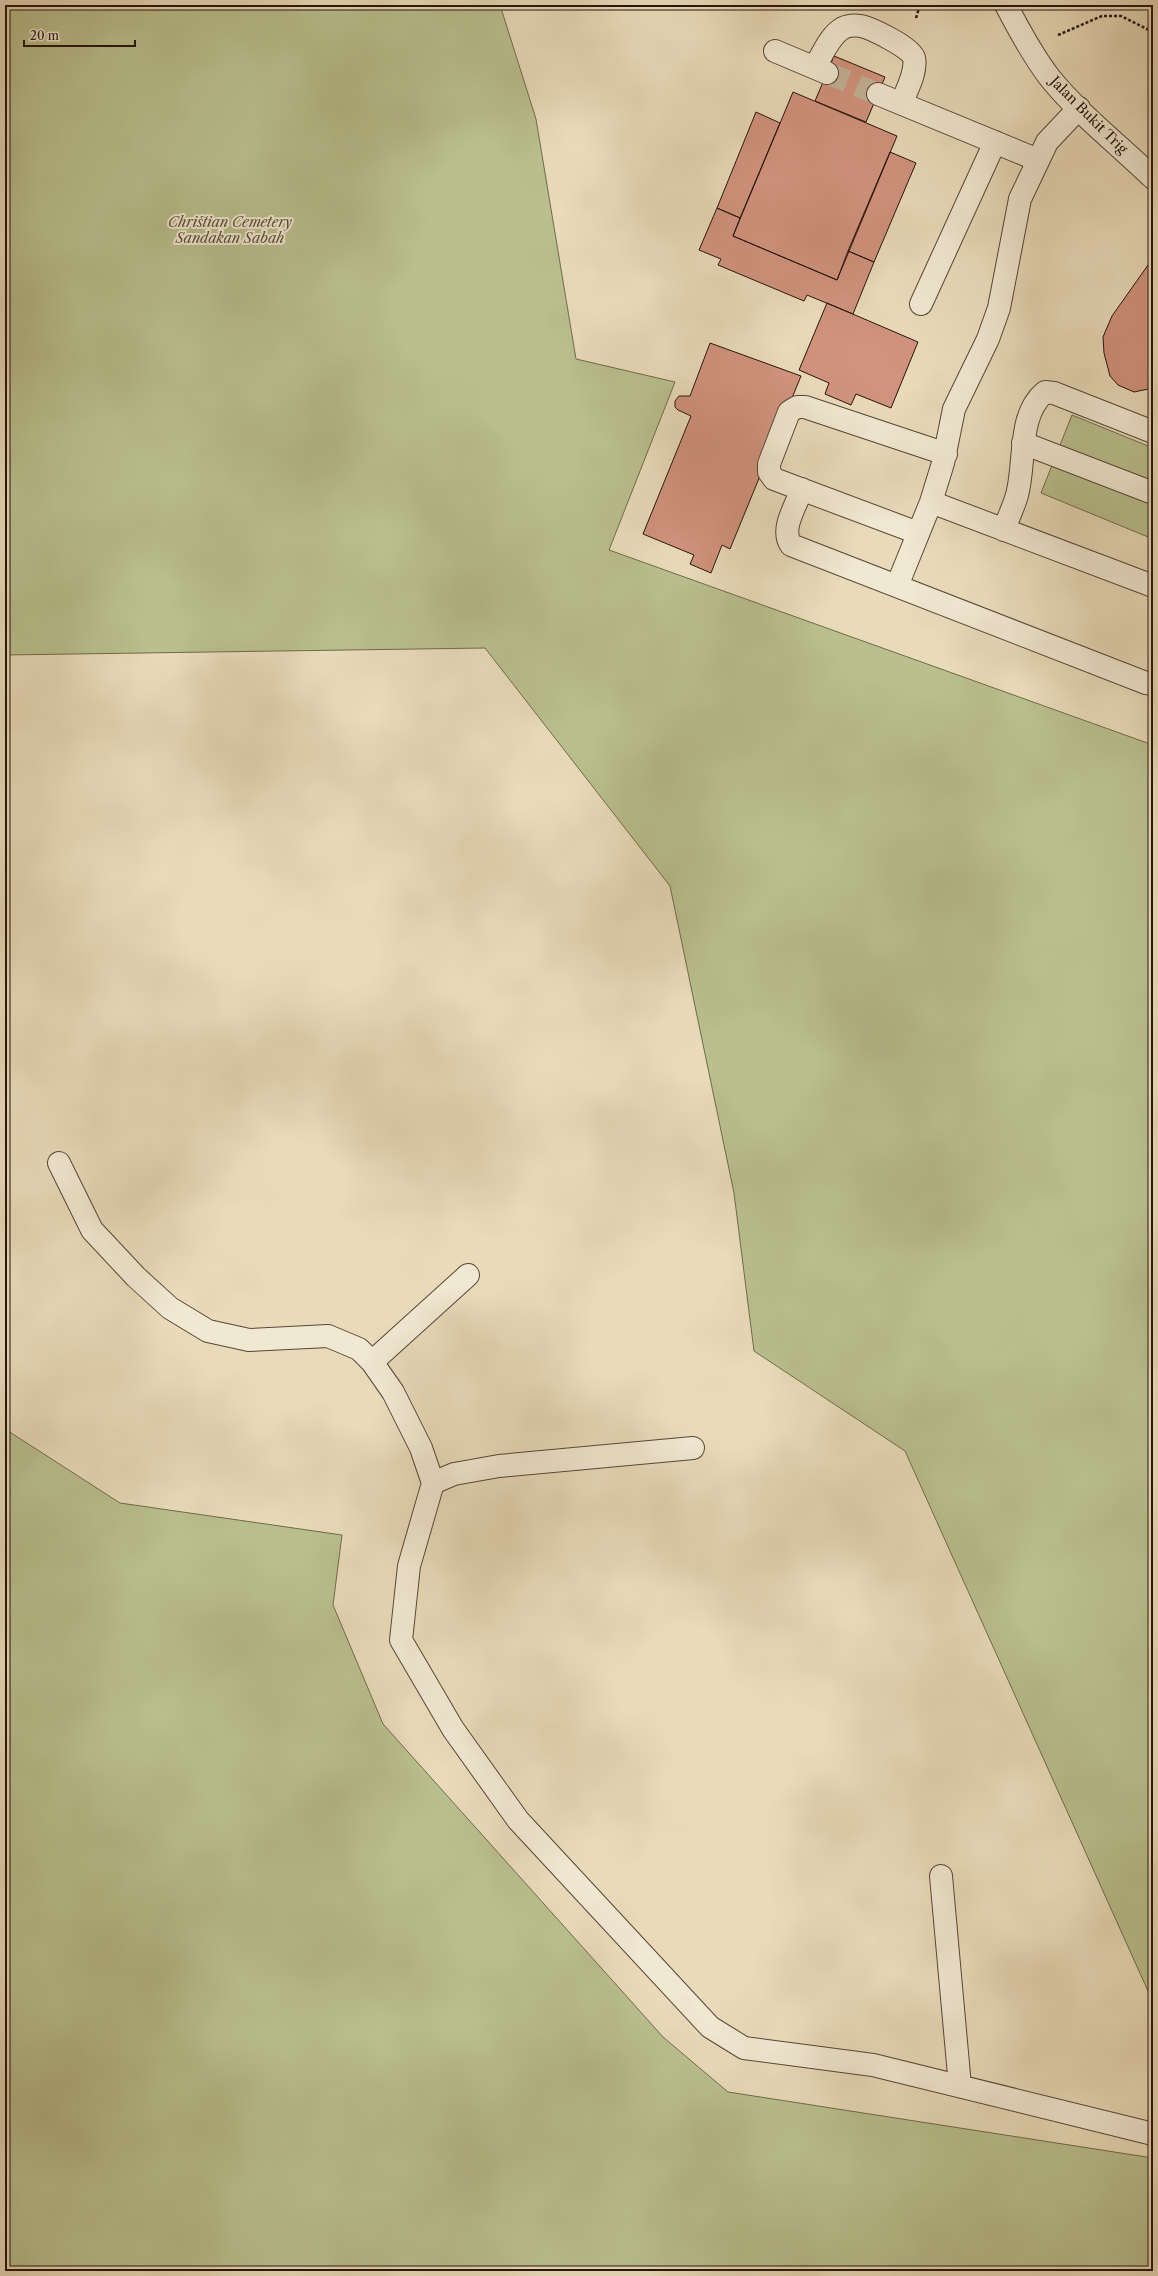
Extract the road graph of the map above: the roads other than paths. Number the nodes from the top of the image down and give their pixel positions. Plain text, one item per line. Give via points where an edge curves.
1 (1006, 5) edge
2 (775, 51) dead end
3 (878, 94) tunnel mouth
4 (902, 102) junction
5 (1080, 108) junction
6 (995, 142) junction
7 (1038, 160) junction
8 (1153, 178) edge
9 (921, 304) dead end
10 (1153, 432) edge
11 (1024, 443) junction
12 (946, 454) junction
13 (802, 489) junction
14 (1153, 493) edge
15 (930, 502) junction
16 (1004, 530) junction
17 (918, 533) junction
18 (896, 586) junction
19 (1153, 586) edge
20 (1153, 684) edge
21 (59, 1163) dead end
22 (468, 1275) dead end
23 (372, 1362) junction
24 (693, 1448) dead end
25 (433, 1483) junction
26 (940, 1876) dead end
27 (960, 2086) junction
28 (1153, 2134) edge

1 - 5 street, Jalan Bukit Trig via 1020,33 1050,78
2 - 4 street via 821,70 835,34 843,28 863,26 907,48 914,57 914,69
3 - 4 street
4 - 6 street
5 - 7 street via 1047,142
5 - 8 street, Jalan Bukit Trig
6 - 7 street
6 - 9 street
7 - 12 street via 1020,199 1000,308 954,409
10 - 11 street via 1054,393 1045,392 1038,398 1028,422
11 - 14 street
11 - 16 street via 1017,494
12 - 13 street via 805,407 797,407 790,412 769,464 769,472 774,479
12 - 15 street
13 - 17 street
13 - 18 street via 786,531 791,545
15 - 16 street
15 - 17 street
16 - 19 street
17 - 18 street
18 - 20 street
21 - 23 street via 92,1230 136,1277 170,1308 208,1331 249,1340 328,1336 359,1349
22 - 23 street
23 - 25 street via 393,1392 421,1448
24 - 25 street via 499,1466 454,1474
25 - 27 street via 409,1566 401,1640 453,1729 518,1820 710,2027 744,2048 873,2065
26 - 27 street
27 - 28 street

